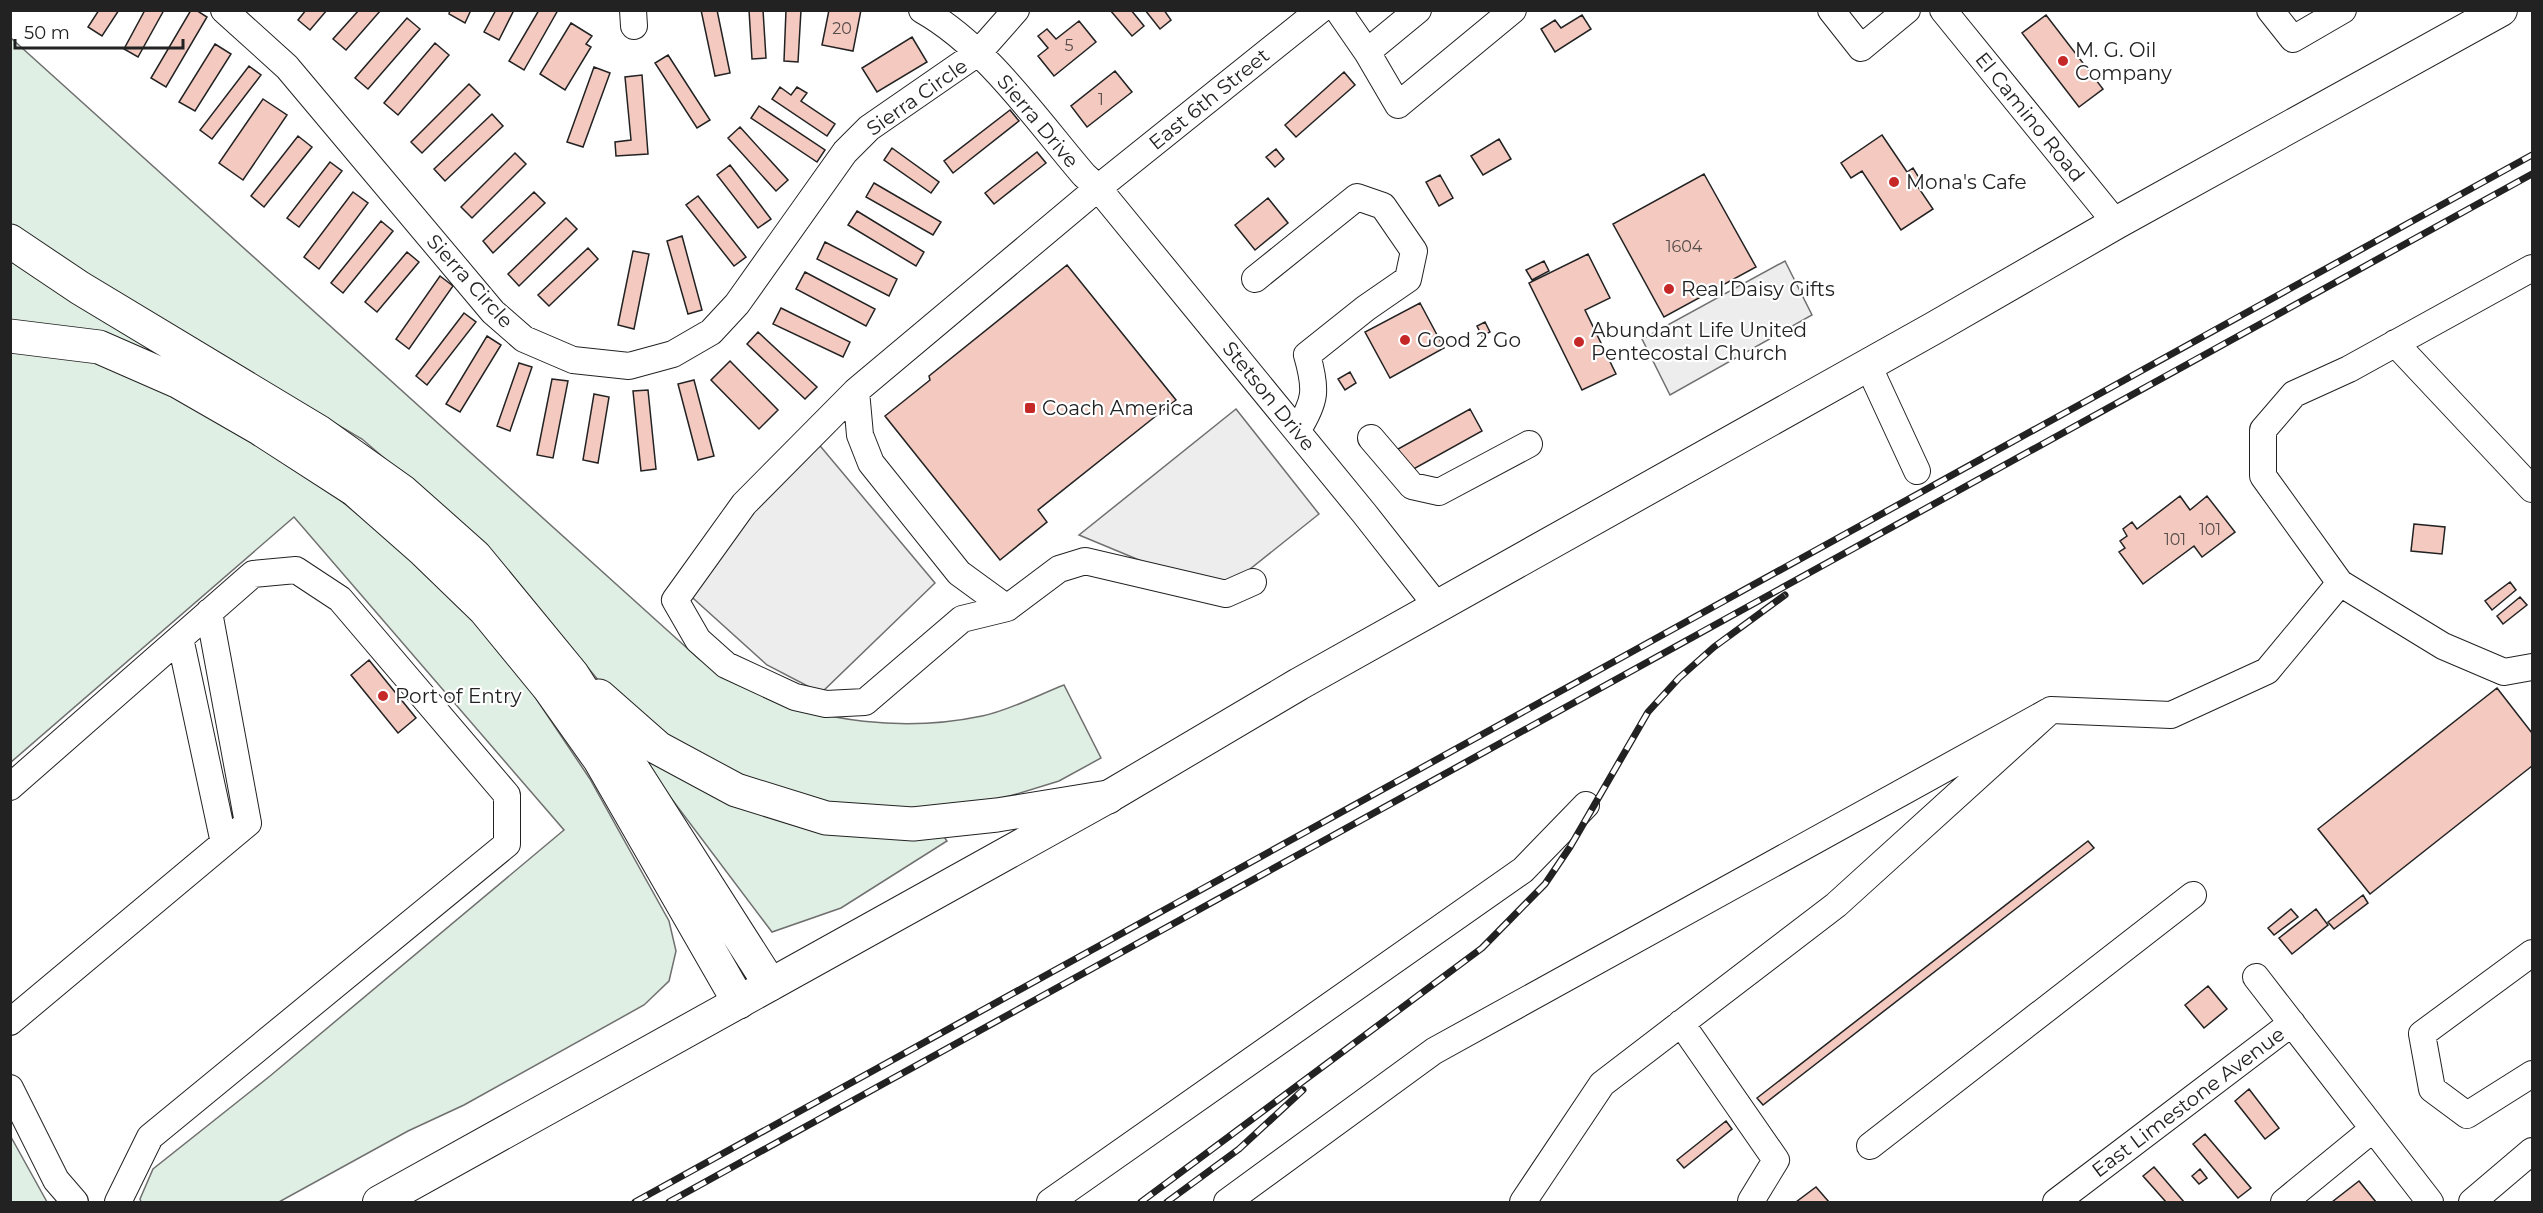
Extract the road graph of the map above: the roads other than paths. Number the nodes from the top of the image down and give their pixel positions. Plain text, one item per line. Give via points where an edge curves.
1 (224, 10) edge
2 (922, 10) edge
3 (1016, 10) edge
4 (1320, 10) edge
5 (1338, 10) edge
6 (1419, 10) edge
7 (1513, 10) edge
8 (1831, 10) edge
9 (1907, 10) edge
10 (1943, 10) edge
11 (2270, 10) edge
12 (2343, 10) edge
13 (2501, 10) edge
14 (979, 52) junction
15 (1367, 52) junction
16 (1098, 188) junction
17 (2116, 223) junction
18 (10, 241) edge
19 (2532, 268) edge
20 (1255, 279) dead end
21 (10, 336) edge
22 (2395, 343) junction
23 (1868, 365) junction
24 (856, 391) junction
25 (1297, 431) junction
26 (1371, 438) dead end
27 (1529, 444) dead end
28 (1917, 471) dead end
29 (2532, 489) edge
30 (1253, 582) dead end
31 (2340, 583) junction
32 (1437, 606) junction
33 (1007, 608) junction
34 (209, 612) junction
35 (180, 638) junction
36 (2532, 667) edge
37 (572, 674) junction
38 (2051, 710) junction
39 (10, 787) edge
40 (1108, 797) junction
41 (1586, 805) dead end
42 (224, 843) junction
43 (2193, 895) dead end
44 (2532, 953) edge
45 (2256, 977) dead end
46 (770, 984) junction
47 (739, 1002) junction
48 (10, 1022) edge
49 (1681, 1023) junction
50 (2292, 1023) junction
51 (2532, 1074) edge
52 (10, 1088) edge
53 (2373, 1129) junction
54 (1870, 1146) dead end
55 (2532, 1151) edge
56 (75, 1203) edge
57 (118, 1203) edge
58 (380, 1203) edge
59 (1050, 1203) edge
60 (1227, 1203) edge
61 (1523, 1203) edge
62 (1752, 1203) edge
63 (2056, 1203) edge
64 (2284, 1203) edge
65 (2430, 1203) edge
66 (2472, 1203) edge

1 - 14 street, Sierra Circle via 287,67 493,312 524,339 573,360 629,366 673,354 711,332 737,304 845,152 869,128
2 - 14 street, Sierra Drive via 942,21
3 - 14 street, Sierra Circle
4 - 16 street, East 6th Street
5 - 15 street
6 - 15 street
7 - 15 street via 1398,105
8 - 9 street via 1861,48
10 - 17 street, El Camino Road
11 - 12 street via 2293,39
13 - 17 main road
14 - 16 street, Sierra Drive
16 - 24 street, East 6th Street
16 - 25 street, Stetson Drive
17 - 23 main road
18 - 37 highway via 80,288 319,432 403,492 475,556
19 - 22 street
20 - 25 street via 1356,197 1383,206 1414,251 1408,279 1307,355 1314,380 1311,408
21 - 47 highway via 99,347 179,382 355,490 423,550 485,610 549,688 600,760
22 - 29 street
22 - 31 street via 2294,394 2263,430 2263,476
23 - 28 street
23 - 32 main road
24 - 33 street via 860,435 871,463 959,573
24 - 33 street, East 6th Street via 744,504 675,600 698,640 726,666 795,697 826,704 865,702 962,619
25 - 32 street, Stetson Drive
26 - 27 street via 1412,486 1439,492
30 - 33 street via 1226,594 1085,561 1059,569
31 - 36 street via 2443,646 2504,672
31 - 38 street via 2267,671 2171,715
32 - 40 main road
34 - 35 street
34 - 42 street via 248,824
34 - 57 street via 253,574 296,570 340,599 507,795 507,844 150,1137
35 - 39 street
35 - 42 street
37 - 40 highway via 658,748 736,790 826,818 913,824
37 - 46 highway
38 - 49 street via 1836,905
38 - 60 street via 1434,1051
40 - 46 main road
41 - 59 street via 1523,870
42 - 48 street
43 - 54 street
44 - 51 street via 2422,1034 2432,1089 2467,1115
45 - 50 street
46 - 47 main road
47 - 58 main road
49 - 61 street via 1602,1084
49 - 62 street via 1776,1160
50 - 53 street
50 - 63 street, East Limestone Avenue
52 - 56 street via 56,1180
53 - 64 street
53 - 65 street
55 - 66 street

